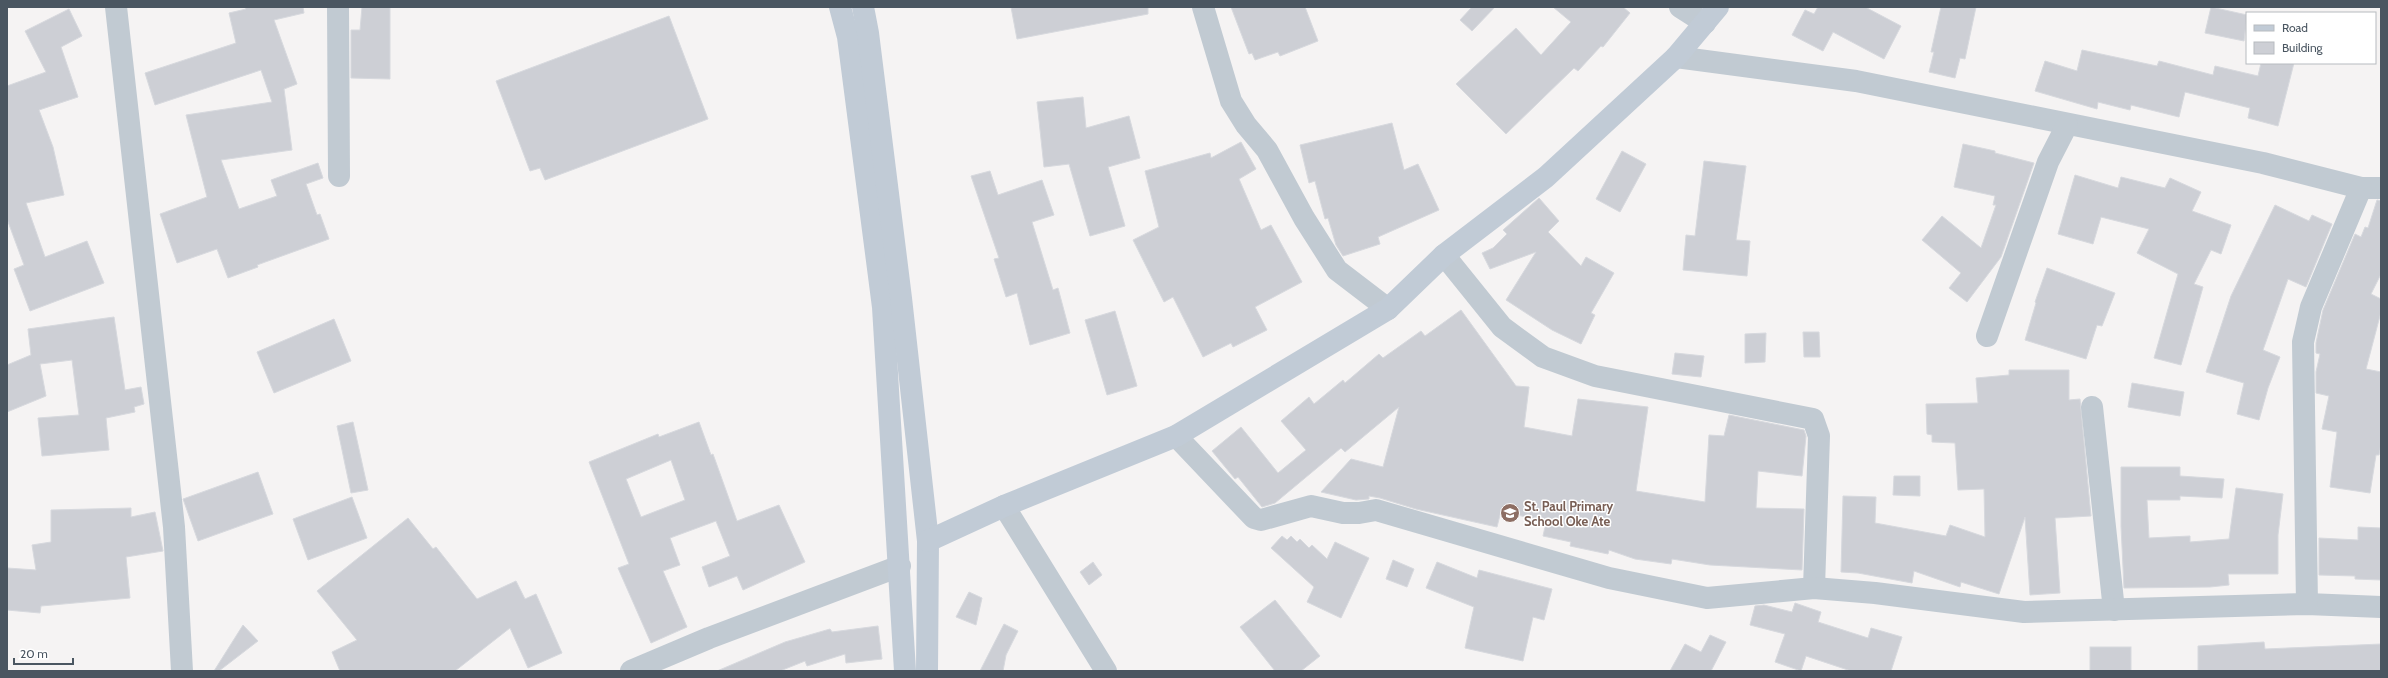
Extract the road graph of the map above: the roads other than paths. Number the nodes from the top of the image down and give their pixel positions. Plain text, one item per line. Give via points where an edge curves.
1 (116, 7) edge
2 (338, 7) edge
3 (840, 7) edge
4 (863, 7) edge
5 (1203, 7) edge
6 (1680, 7) edge
7 (1712, 15) edge
8 (1676, 57) junction
9 (2067, 125) junction
10 (339, 176) dead end
11 (2371, 188) edge
12 (1444, 255) junction
13 (1388, 309) junction
14 (1987, 336) dead end
15 (2092, 407) dead end
16 (1176, 436) junction
17 (1004, 506) junction
18 (928, 541) junction
19 (900, 566) junction
20 (1814, 588) junction
21 (2307, 604) junction
22 (2381, 607) edge
23 (2114, 610) junction
24 (182, 671) edge
25 (631, 671) edge
26 (905, 671) edge
27 (927, 671) edge
28 (1106, 671) edge

1 - 24 street via 174,527
2 - 10 street
3 - 19 main road via 848,37 883,307
4 - 18 main road via 900,290
5 - 13 street via 1231,100 1246,125 1267,150 1304,218 1337,270
6 - 7 street
7 - 8 main road
8 - 9 street via 1856,81
8 - 12 main road via 1546,177
9 - 11 street via 2263,163
9 - 14 street via 2048,162
11 - 21 street via 2311,307 2302,342
12 - 13 main road
12 - 20 street via 1502,327 1543,357 1595,376 1813,419 1819,436
13 - 16 main road
15 - 23 street
16 - 17 main road
16 - 20 street via 1254,518 1261,520 1310,506 1343,513 1376,510 1609,578 1707,598
17 - 18 main road
17 - 28 street
18 - 27 main road
19 - 25 street via 709,638
19 - 26 main road
20 - 23 street via 2024,612
21 - 22 street
21 - 23 street

